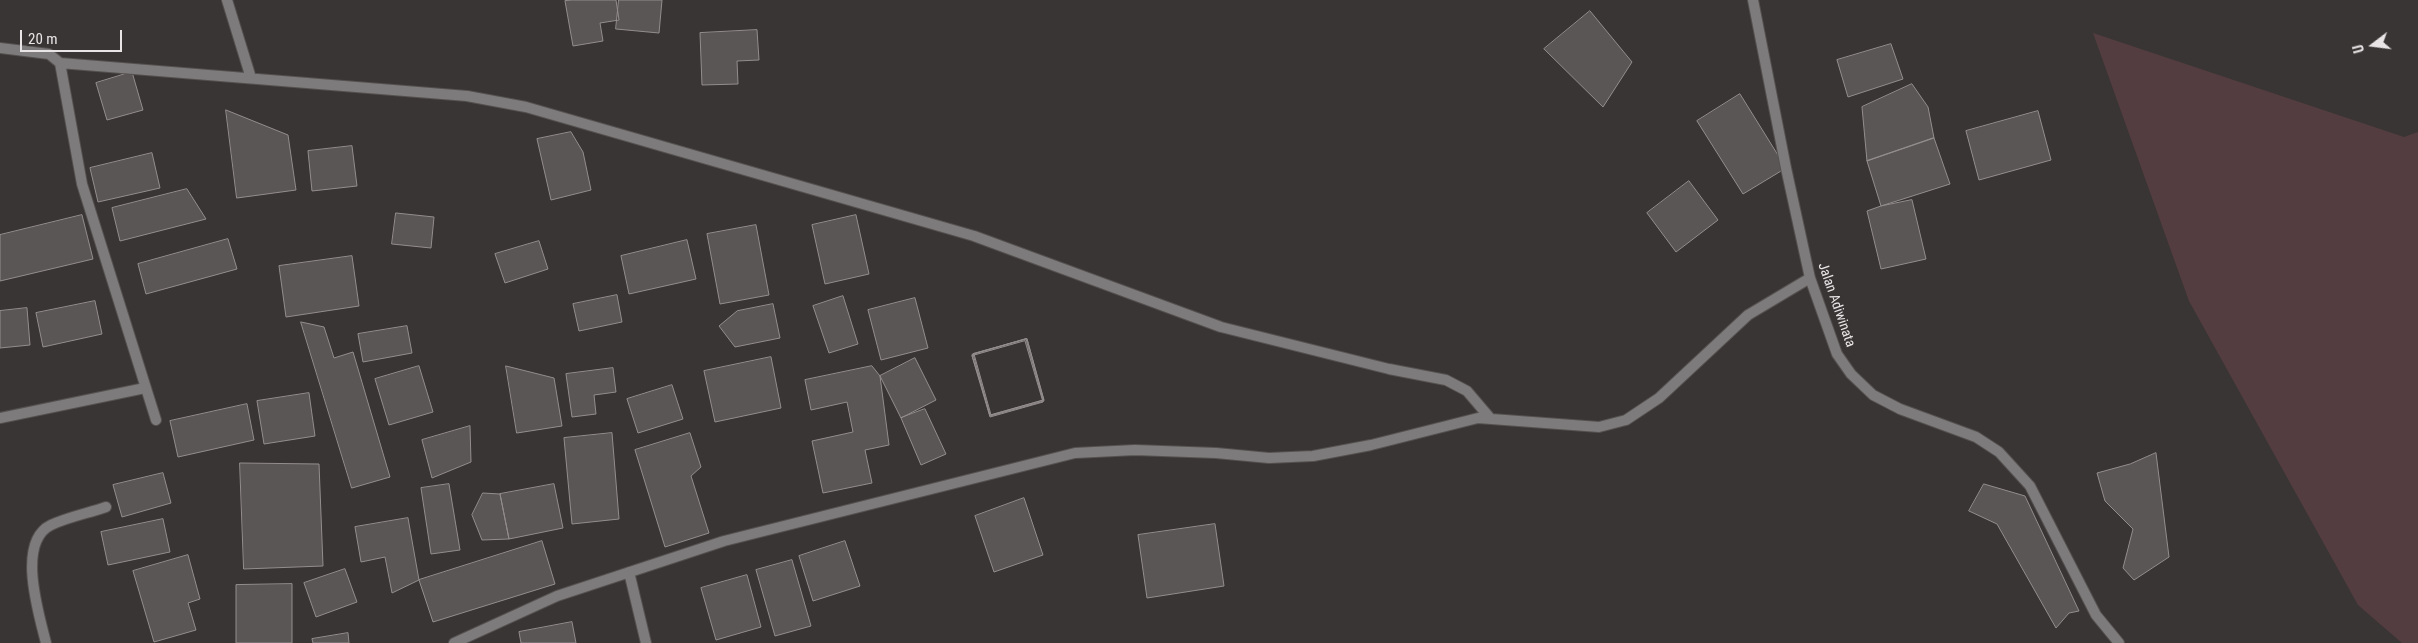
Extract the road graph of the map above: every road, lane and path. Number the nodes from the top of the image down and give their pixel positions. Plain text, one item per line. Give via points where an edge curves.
1 (227, 0) edge
2 (1753, 0) edge
3 (0, 48) edge
4 (60, 63) junction
5 (251, 78) junction
6 (1810, 278) junction
7 (145, 388) junction
8 (0, 418) edge
9 (1490, 418) junction
10 (156, 420) dead end
11 (106, 507) dead end
12 (629, 572) junction
13 (46, 643) edge
14 (454, 643) edge
15 (646, 643) edge
16 (2119, 643) edge

1 - 5 street
2 - 6 street, Jalan Adiwinata
3 - 4 street via 49,54
4 - 5 street
4 - 7 street via 82,184
5 - 9 street via 467,96 526,107 974,236 1221,327 1446,380 1467,391
6 - 9 street via 1748,315 1659,398 1626,420 1599,427
6 - 16 street, Jalan Adiwinata via 1837,354 1851,374 1874,395 1891,404 1976,437 1999,452 2030,486 2096,615
7 - 8 street
7 - 10 street
9 - 12 street via 1478,418 1313,456 1269,458 1135,450 1075,453 724,541
11 - 13 street via 50,525 37,540 30,562
12 - 14 street via 557,596
12 - 15 street

